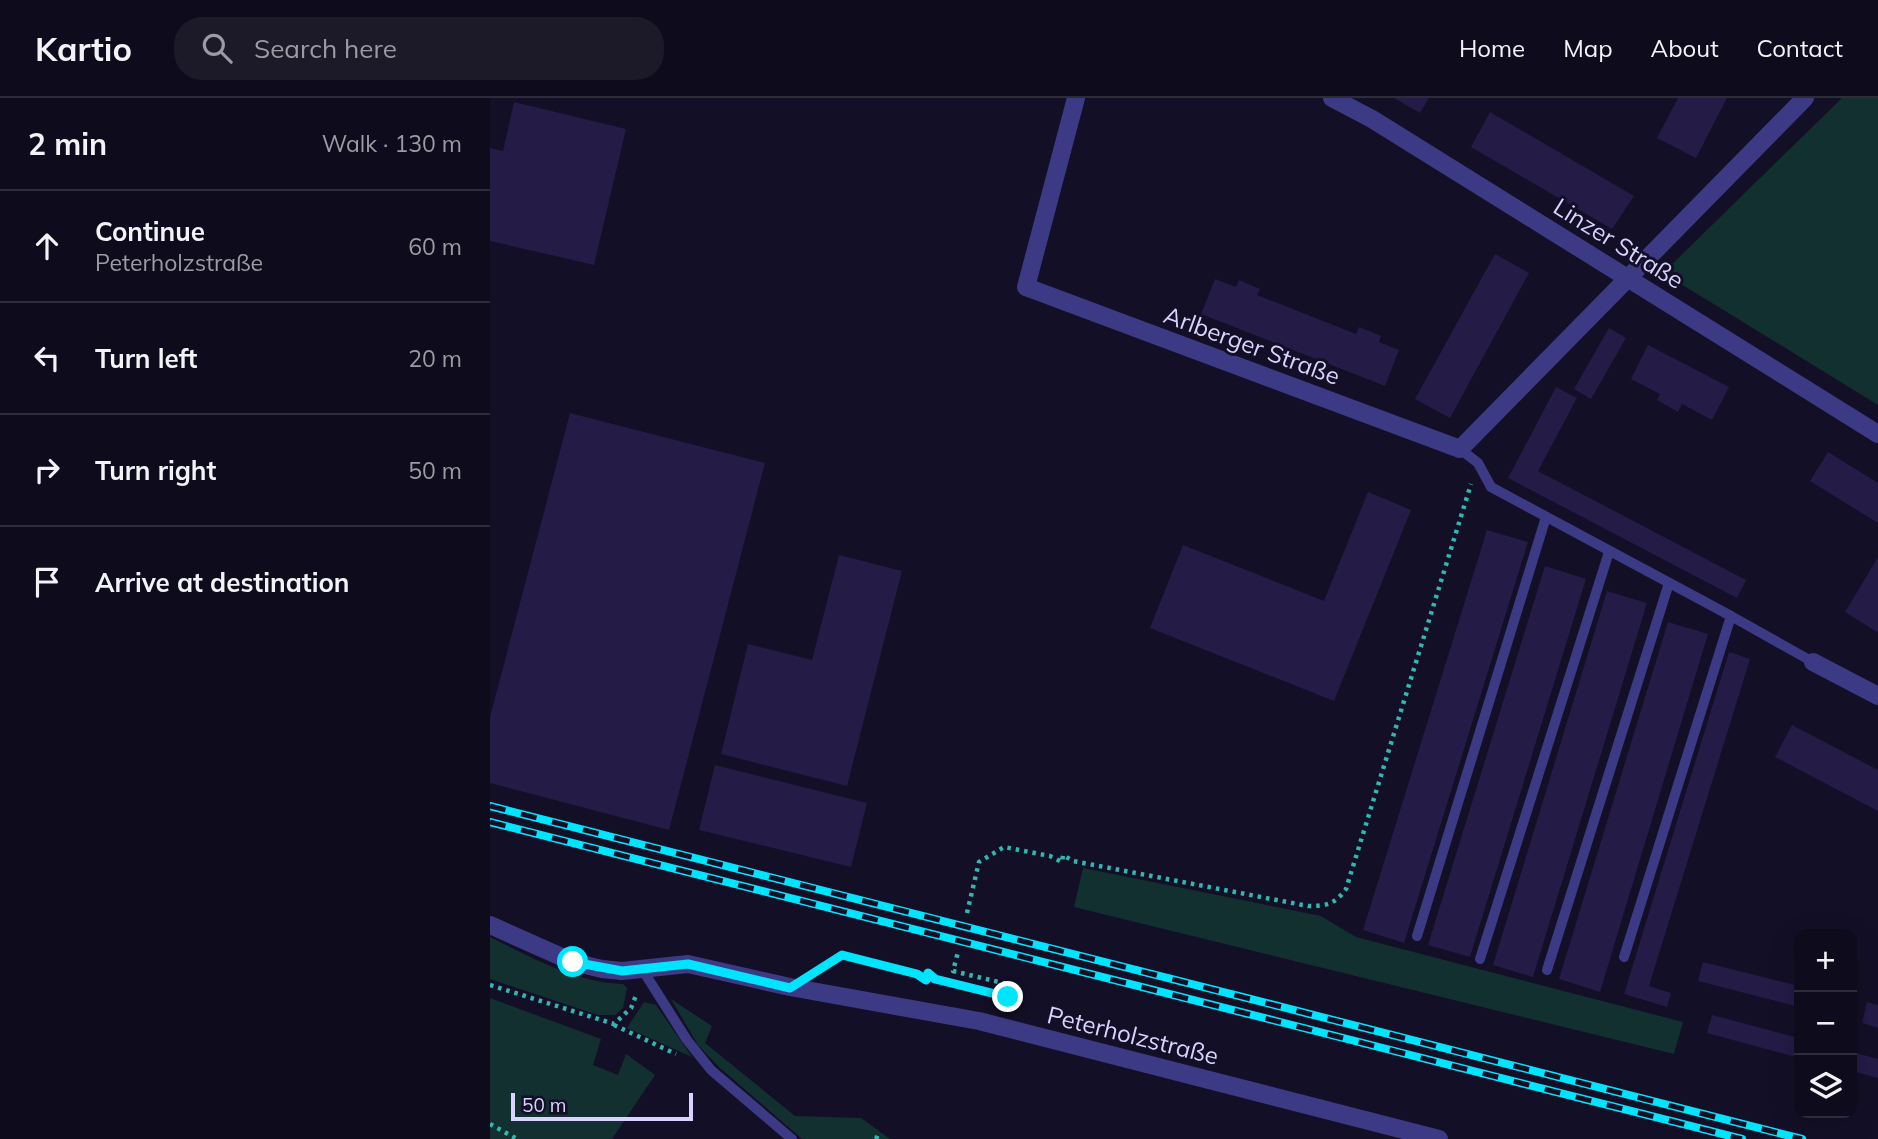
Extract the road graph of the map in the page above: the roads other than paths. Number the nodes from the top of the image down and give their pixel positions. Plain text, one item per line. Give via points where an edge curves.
1 (1076, 98) edge
2 (1332, 98) edge
3 (1805, 98) edge
4 (1628, 277) junction
5 (1878, 434) edge
6 (1460, 449) junction
7 (1546, 517) junction
8 (1609, 552) junction
9 (1669, 583) junction
10 (1731, 616) junction
11 (1813, 662) joint
12 (1878, 696) edge
13 (490, 925) edge
14 (1417, 936) dead end
15 (1624, 957) dead end
16 (1480, 958) dead end
17 (642, 970) junction
18 (1547, 970) dead end
19 (792, 1139) edge
20 (1438, 1139) edge

1 - 6 street, Arlberger Straße via 1026,287
2 - 4 street, Linzer Straße
3 - 4 street
4 - 5 street, Linzer Straße
4 - 6 street
6 - 7 lane via 1478,463 1491,487
7 - 8 lane
7 - 14 lane
8 - 9 lane
8 - 16 lane
9 - 10 lane
9 - 18 lane
10 - 11 lane
10 - 15 lane
11 - 12 street
13 - 17 street, Peterholzstraße via 573,962 602,969
17 - 19 lane via 711,1070
17 - 20 street, Peterholzstraße via 688,964 790,988 979,1021

